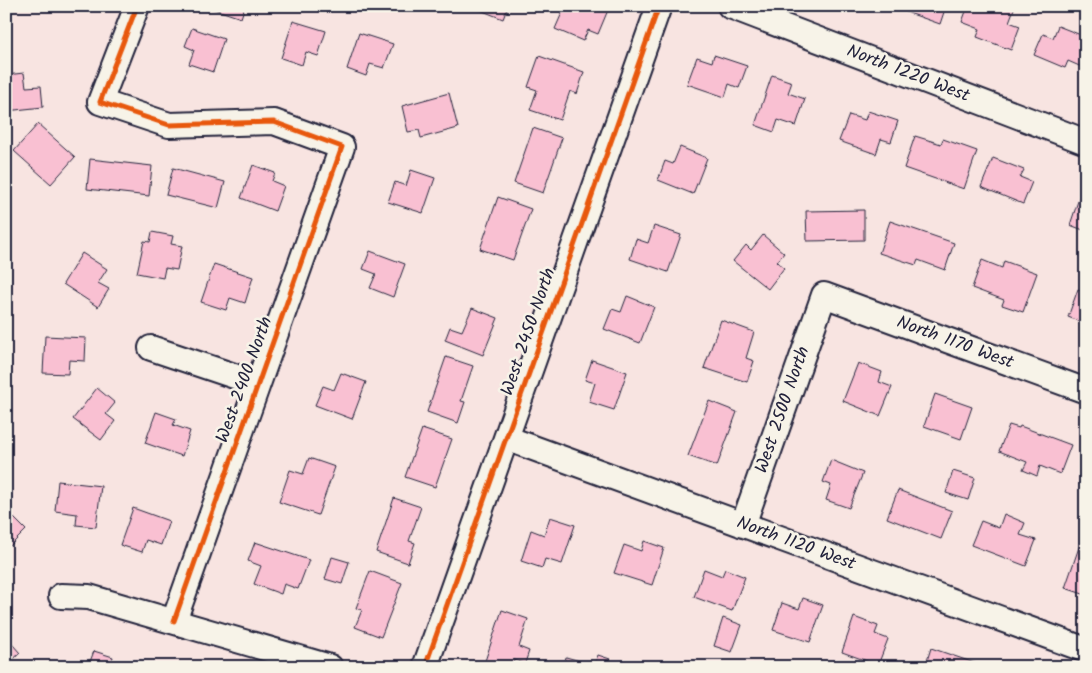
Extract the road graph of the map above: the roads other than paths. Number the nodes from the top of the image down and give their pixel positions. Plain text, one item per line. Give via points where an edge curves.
1 (137, 6) edge
2 (658, 6) edge
3 (730, 6) edge
4 (1086, 142) edge
5 (824, 295) joint
6 (151, 348) dead end
7 (258, 384) junction
8 (1086, 391) edge
9 (506, 438) junction
10 (742, 525) junction
11 (61, 596) dead end
12 (174, 622) junction
13 (1086, 650) edge
14 (330, 667) edge
15 (425, 667) edge

1 - 7 street, West 2400 North via 100,102 169,125 274,122 342,147
2 - 9 street, West 2450 North
3 - 4 street, North 1220 West
5 - 8 street, North 1170 West
5 - 10 street, West 2500 North
6 - 7 street
7 - 12 street, West 2400 North
9 - 10 street, North 1120 West
9 - 15 street, West 2450 North
10 - 13 street, North 1120 West
11 - 12 street via 89,597
12 - 14 street

